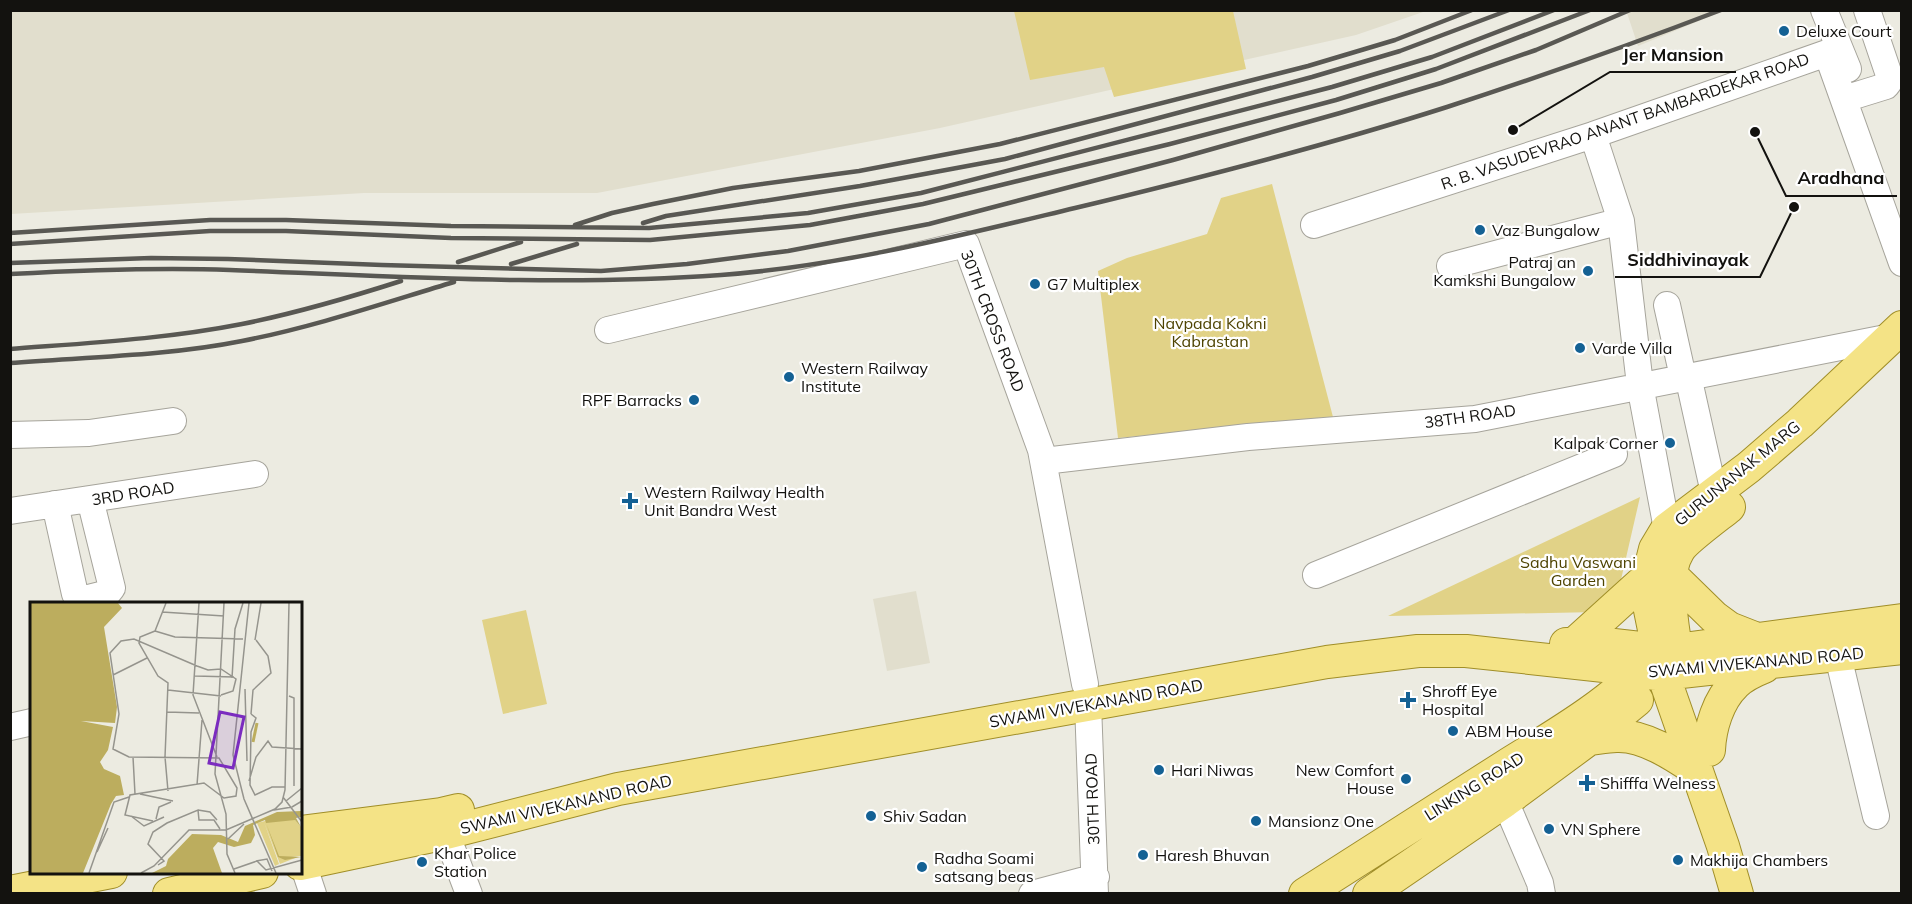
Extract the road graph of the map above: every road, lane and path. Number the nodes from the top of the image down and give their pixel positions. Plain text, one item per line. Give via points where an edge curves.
1 (1824, 10) edge
2 (1867, 10) edge
3 (1813, 11) edge
4 (1833, 51) junction
5 (1851, 97) junction
6 (1593, 135) junction
7 (1621, 221) junction
8 (1314, 225) dead end
9 (1902, 263) edge
10 (1450, 267) dead end
11 (1645, 301) junction
12 (608, 330) dead end
13 (1898, 336) edge
14 (1685, 376) junction
15 (1646, 384) junction
16 (173, 421) dead end
17 (10, 435) edge
18 (1614, 454) dead end
19 (1044, 461) junction
20 (255, 474) dead end
21 (1714, 494) junction
22 (90, 499) junction
23 (56, 504) junction
24 (10, 511) edge
25 (1667, 529) junction
26 (1316, 575) dead end
27 (1660, 576) junction
28 (1902, 621) edge
29 (1574, 644) junction
30 (1902, 648) edge
31 (1767, 650) junction
32 (1358, 652) junction
33 (1838, 656) junction
34 (1663, 664) junction
35 (1087, 694) junction
36 (30, 722) edge
37 (10, 727) edge
38 (1589, 739) junction
39 (1702, 760) junction
40 (1505, 801) junction
41 (1876, 816) dead end
42 (444, 823) junction
43 (302, 832) edge
44 (302, 861) edge
45 (302, 864) edge
46 (106, 874) edge
47 (258, 874) edge
48 (1095, 885) edge
49 (1041, 891) edge
50 (10, 892) edge
51 (169, 894) edge
52 (313, 894) edge
53 (469, 894) edge
54 (1305, 894) edge
55 (1369, 894) edge
56 (1542, 894) edge
57 (1737, 894) edge
58 (1749, 894) edge

1 - 4 street
2 - 5 street via 1889,82
3 - 4 street
4 - 5 street, R. B. VASUDEVRAO ANANT BAMBARDEKAR ROAD
4 - 6 street, R. B. VASUDEVRAO ANANT BAMBARDEKAR ROAD
5 - 9 street, R. B. VASUDEVRAO ANANT BAMBARDEKAR ROAD
6 - 7 street
6 - 8 street, R. B. VASUDEVRAO ANANT BAMBARDEKAR ROAD
7 - 10 street
7 - 11 street
11 - 14 street
11 - 15 street
12 - 19 street, 30TH CROSS ROAD via 966,244
13 - 14 street, 38TH ROAD
13 - 21 main road, GURUNANAK MARG
13 - 27 main road, GURUNANAK MARG via 1737,500 1679,549
14 - 15 street, 38TH ROAD
14 - 21 street
15 - 19 street, 38TH ROAD via 1475,419 1248,437
15 - 25 street
16 - 17 street via 89,433
18 - 26 street
19 - 35 street, 30TH CROSS ROAD
20 - 22 street, 3RD ROAD
21 - 25 main road, GURUNANAK MARG
22 - 23 street, 3RD ROAD
22 - 23 street via 112,588 108,593 80,600 75,594
23 - 24 street, 3RD ROAD
25 - 27 main road, GURUNANAK MARG via 1655,549
27 - 29 main road
27 - 31 main road via 1714,617
27 - 34 main road, GURUNANAK MARG via 1671,606
28 - 31 main road, SWAMI VIVEKANAND ROAD
29 - 32 main road, SWAMI VIVEKANAND ROAD via 1411,640
29 - 34 main road, SWAMI VIVEKANAND ROAD via 1614,645
30 - 33 main road, SWAMI VIVEKANAND ROAD
31 - 33 main road, SWAMI VIVEKANAND ROAD
31 - 34 main road, SWAMI VIVEKANAND ROAD
31 - 39 main road via 1734,685 1710,731
32 - 34 main road, SWAMI VIVEKANAND ROAD via 1466,651 1604,666
32 - 35 main road, SWAMI VIVEKANAND ROAD
33 - 41 street
34 - 38 main road, LINKING ROAD via 1630,707
34 - 39 main road, GURUNANAK MARG
34 - 54 main road, LINKING ROAD
35 - 42 main road, SWAMI VIVEKANAND ROAD
35 - 48 street, 30TH ROAD
36 - 37 street
38 - 39 main road via 1619,735
38 - 40 main road, LINKING ROAD
39 - 57 main road, GURUNANAK MARG
39 - 58 main road, GURUNANAK MARG
40 - 55 main road, LINKING ROAD
40 - 56 street
42 - 43 main road, SWAMI VIVEKANAND ROAD
42 - 44 main road, SWAMI VIVEKANAND ROAD
42 - 53 street
45 - 52 street
46 - 50 main road
47 - 51 main road
48 - 49 street

